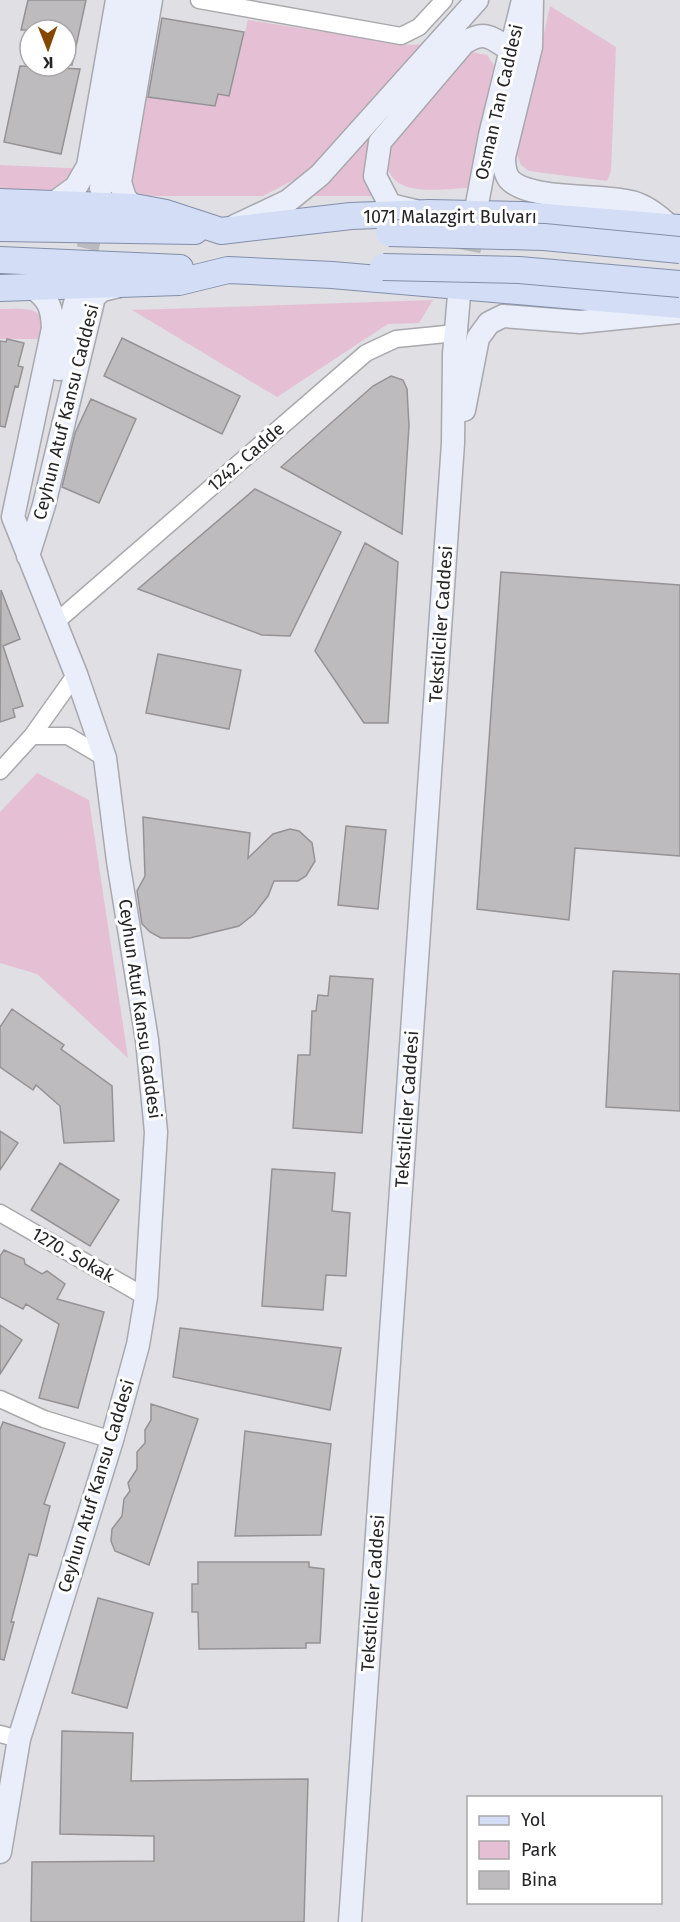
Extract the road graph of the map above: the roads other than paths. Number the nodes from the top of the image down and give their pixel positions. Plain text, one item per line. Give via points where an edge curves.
1 (117, 0) edge
2 (133, 0) edge
3 (151, 0) edge
4 (199, 0) edge
5 (444, 0) edge
6 (477, 0) edge
7 (524, 0) edge
8 (532, 0) edge
9 (510, 50) junction
10 (101, 189) tunnel mouth
11 (0, 202) edge
12 (54, 203) junction
13 (477, 204) tunnel mouth
14 (134, 207) junction
15 (429, 213) junction
16 (675, 227) edge
17 (0, 228) edge
18 (220, 231) junction
19 (680, 250) edge
20 (0, 260) edge
21 (228, 270) junction
22 (680, 284) edge
23 (121, 286) junction
24 (0, 288) edge
25 (33, 288) junction
26 (459, 295) tunnel mouth
27 (75, 303) tunnel mouth
28 (680, 305) edge
29 (680, 312) edge
30 (456, 333) junction
31 (451, 473) junction
32 (28, 556) junction
33 (56, 622) junction
34 (76, 674) junction
35 (32, 736) junction
36 (105, 758) junction
37 (0, 771) edge
38 (0, 1213) edge
39 (147, 1297) junction
40 (0, 1399) edge
41 (112, 1440) junction
42 (9, 1737) edge
43 (0, 1852) edge
44 (350, 1922) edge

1 - 12 street via 88,166 76,187
2 - 10 street
3 - 14 street via 120,182 125,198
4 - 5 street via 400,36 419,27
6 - 18 street via 320,174 288,201
7 - 9 street, Osman Tan Caddesi
8 - 16 street via 531,47 504,157 509,178 539,191 631,202
9 - 13 street, Osman Tan Caddesi
9 - 15 street via 490,36 477,35 464,43 380,142 375,176 390,205
11 - 12 main road
12 - 14 main road
14 - 18 main road
15 - 16 main road, 1071 Malazgirt Bulvarı via 521,215
15 - 18 main road, 1071 Malazgirt Bulvarı via 351,216
17 - 18 main road, 1071 Malazgirt Bulvarı
18 - 19 main road, 1071 Malazgirt Bulvarı, bridge via 544,237
20 - 21 main road
21 - 22 main road, bridge via 519,270
21 - 23 main road via 179,282
21 - 28 main road via 332,274
23 - 25 main road
23 - 32 street, Ceyhun Atuf Kansu Caddesi via 102,290 94,297
24 - 25 main road
25 - 32 street, Ceyhun Atuf Kansu Caddesi via 51,307 52,328 13,517
26 - 30 street, Tekstilciler Caddesi
27 - 32 street, Ceyhun Atuf Kansu Caddesi via 28,504
29 - 31 street via 580,322 503,316 489,323 478,338
30 - 31 street, Tekstilciler Caddesi
30 - 33 street, 1242. Cadde via 396,339 366,353
31 - 44 street, Tekstilciler Caddesi
32 - 33 street, Ceyhun Atuf Kansu Caddesi
33 - 34 street, Ceyhun Atuf Kansu Caddesi
34 - 35 street
34 - 36 street, Ceyhun Atuf Kansu Caddesi
35 - 36 street via 68,736
35 - 37 street
36 - 39 street, Ceyhun Atuf Kansu Caddesi via 147,1040 156,1132
38 - 39 street, 1270. Sokak
39 - 41 street, Ceyhun Atuf Kansu Caddesi
40 - 41 street via 44,1419
41 - 42 street, Ceyhun Atuf Kansu Caddesi
42 - 43 street, Ceyhun Atuf Kansu Caddesi

